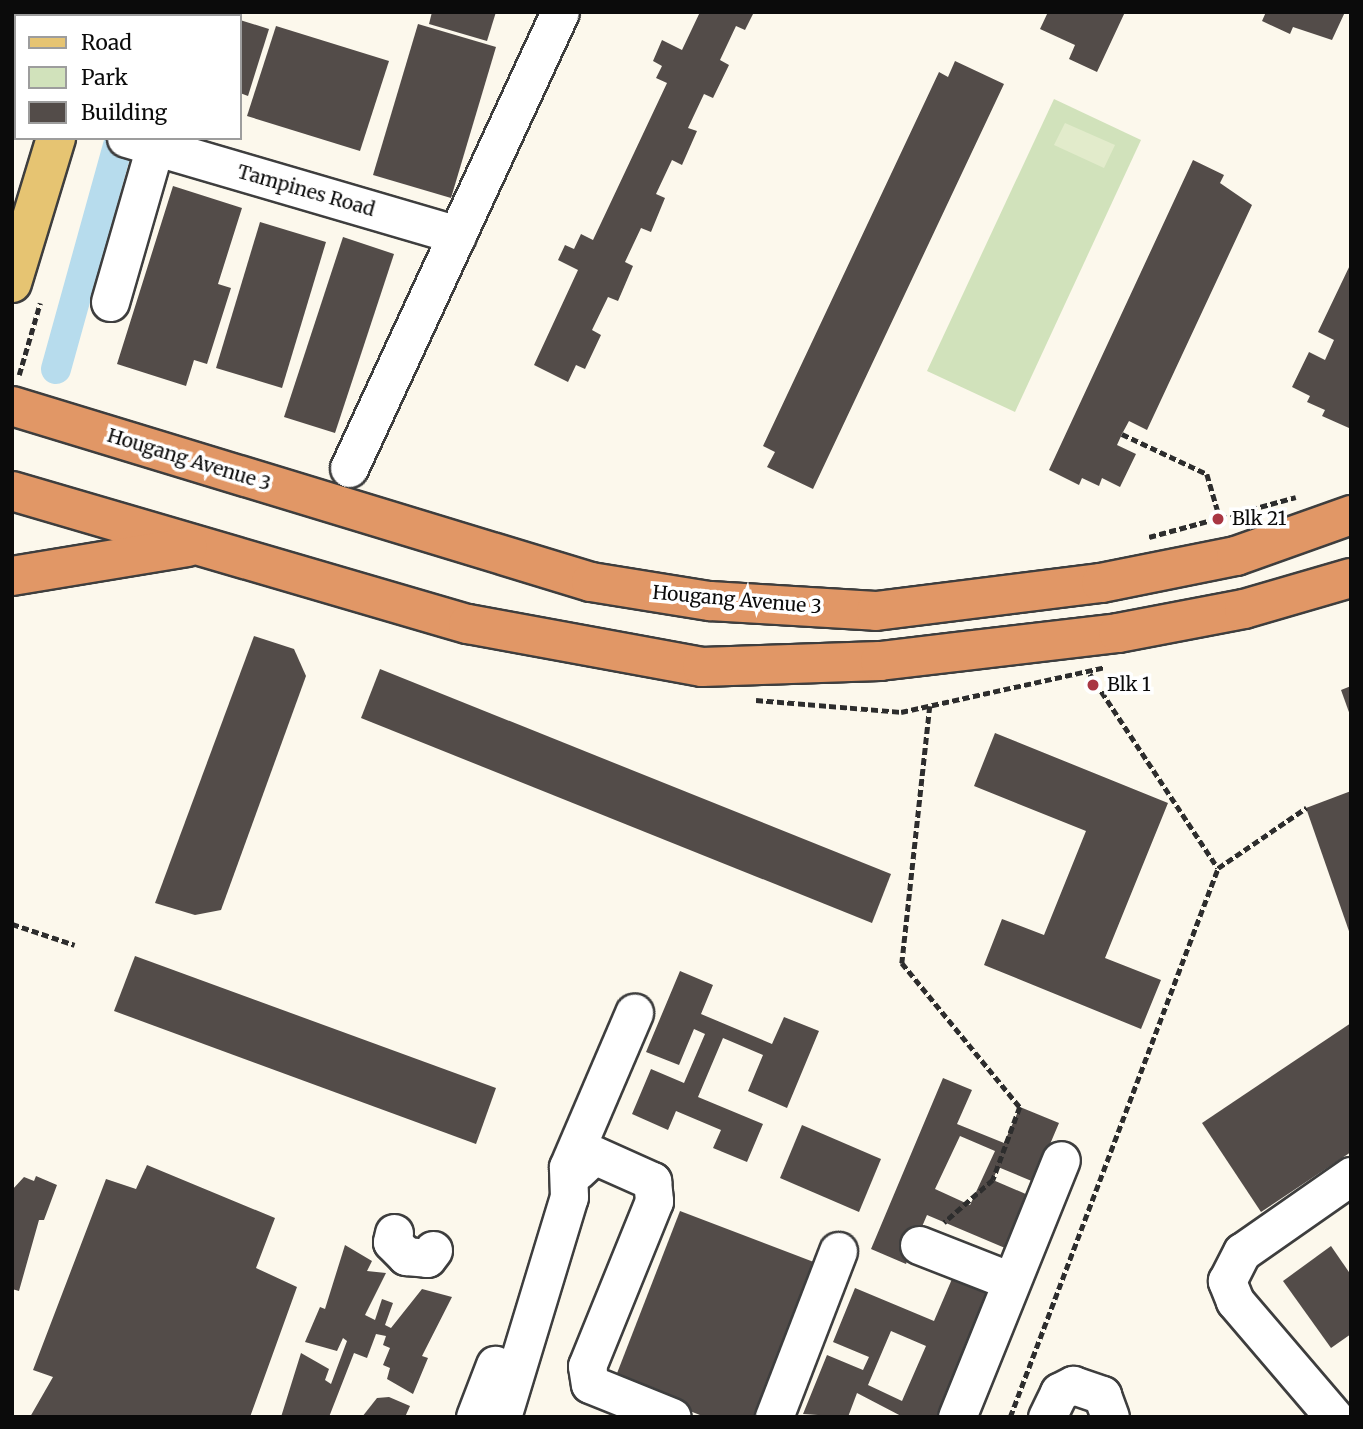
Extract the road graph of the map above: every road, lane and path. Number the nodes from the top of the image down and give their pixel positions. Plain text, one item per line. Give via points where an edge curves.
1 (560, 12) edge
2 (55, 140) edge
3 (143, 143) edge
4 (457, 235) junction
5 (12, 284) edge
6 (110, 302) dead end
7 (12, 406) edge
8 (1122, 434) dead end
9 (349, 468) dead end
10 (12, 491) edge
11 (1300, 496) dead end
12 (1219, 515) junction
13 (1351, 515) edge
14 (1134, 542) dead end
15 (197, 545) junction
16 (12, 576) edge
17 (1351, 578) edge
18 (1099, 635) junction
19 (1090, 674) junction
20 (930, 706) junction
21 (901, 712) dead end
22 (1306, 808) dead end
23 (1218, 868) junction
24 (12, 924) edge
25 (75, 945) dead end
26 (634, 1013) dead end
27 (1061, 1160) dead end
28 (1351, 1176) edge
29 (571, 1180) junction
30 (394, 1233) dead end
31 (919, 1245) joint
32 (433, 1250) dead end
33 (838, 1251) dead end
34 (1010, 1281) junction
35 (475, 1417) edge
36 (502, 1417) edge
37 (672, 1417) edge
38 (774, 1417) edge
39 (957, 1417) edge
40 (1010, 1417) edge
41 (1047, 1417) edge
42 (1110, 1417) edge
43 (1334, 1417) edge

1 - 4 street
2 - 5 main road
3 - 4 street, Tampines Road
3 - 6 street, Tampines Road
4 - 9 street
7 - 13 highway, Hougang Avenue 3 via 591,582 710,601 876,611 1101,583 1236,556
8 - 12 path via 1207,474
10 - 15 highway
11 - 12 path
12 - 14 path
15 - 16 highway
15 - 18 highway via 468,624 702,667 880,661
17 - 18 highway via 1244,609
18 - 19 path via 1105,671
19 - 20 path
19 - 23 path
20 - 21 path
20 - 31 path via 902,963 1020,1107 993,1180
22 - 23 path
23 - 40 path
24 - 25 path
26 - 29 street
27 - 34 street
28 - 43 street via 1242,1252 1227,1281 1235,1301
29 - 35 street via 554,1199
29 - 36 street
29 - 37 street via 654,1201 587,1366 590,1384
30 - 32 street via 392,1242 406,1256 427,1258
31 - 34 street
33 - 38 street
34 - 39 street
41 - 42 street via 1059,1392 1073,1385 1102,1395

